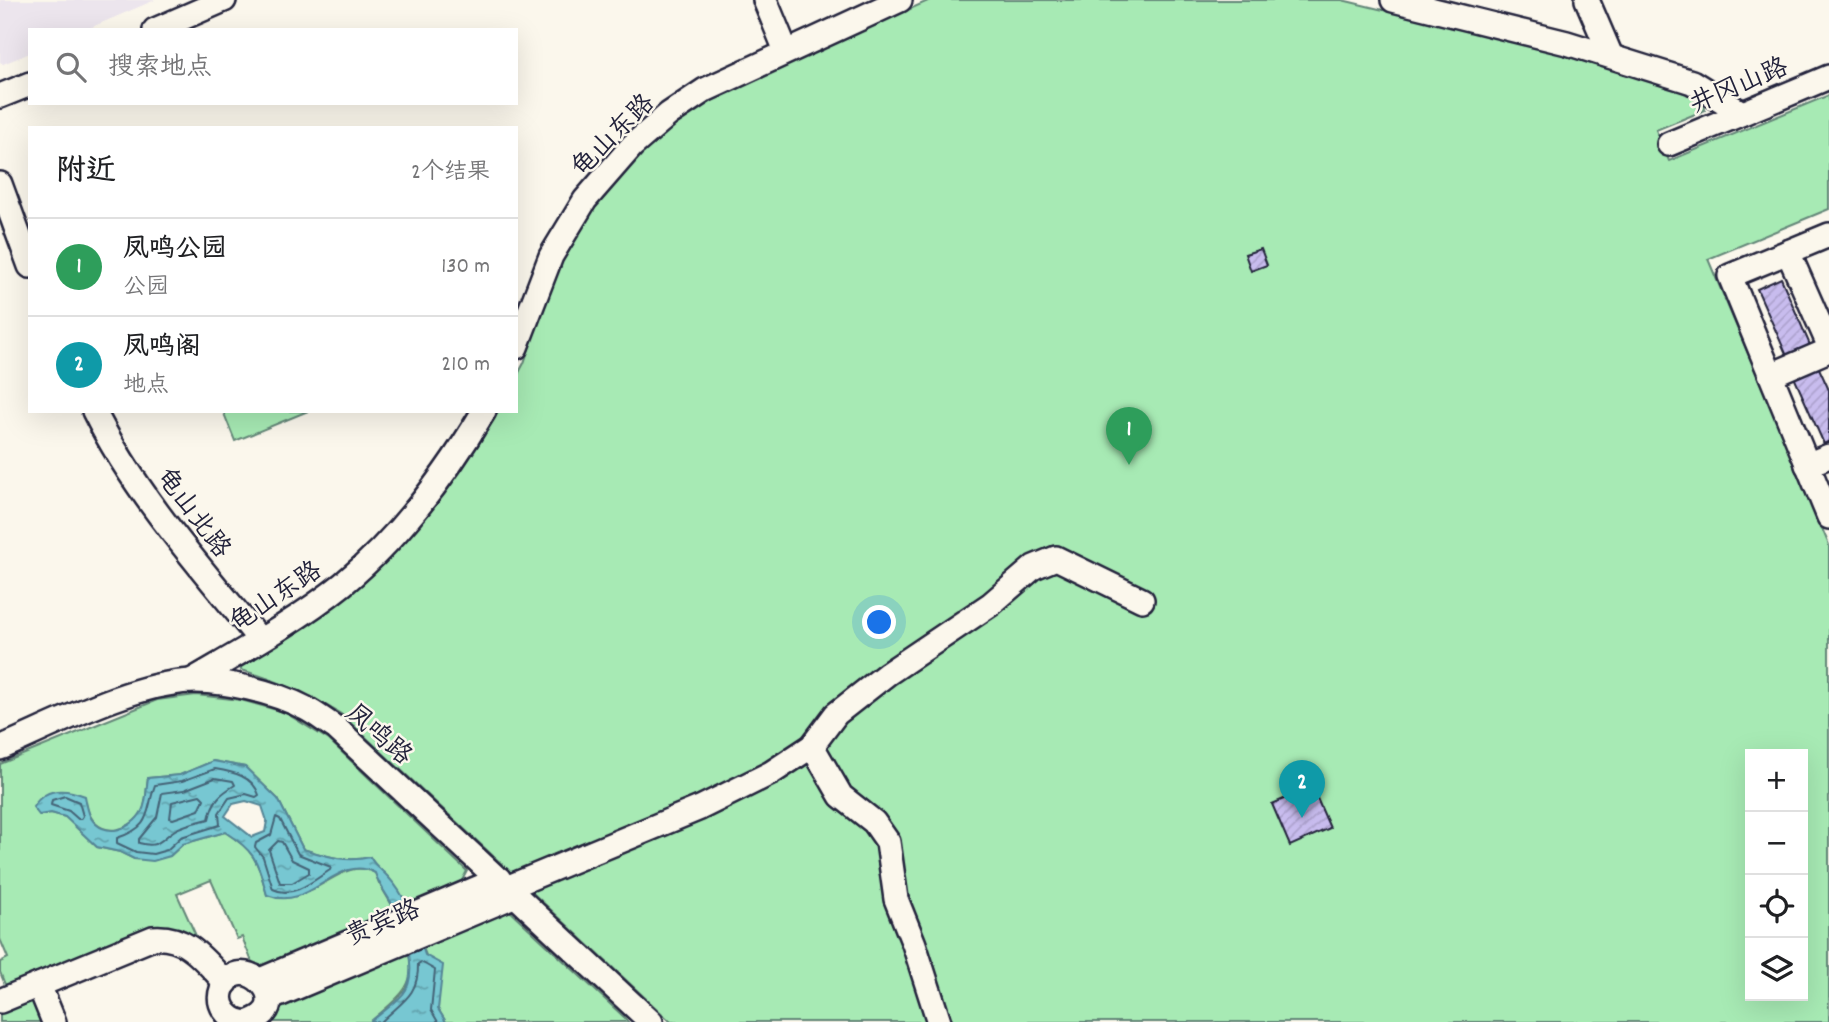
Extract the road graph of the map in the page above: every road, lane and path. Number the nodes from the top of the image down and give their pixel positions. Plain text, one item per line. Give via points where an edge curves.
1 (224, 0) edge
2 (765, 0) edge
3 (900, 0) edge
4 (1394, 0) edge
5 (1587, 0) edge
6 (160, 28) edge
7 (786, 51) junction
8 (1611, 56) junction
9 (1829, 77) edge
10 (28, 85) edge
11 (0, 96) edge
12 (1742, 113) junction
13 (1669, 144) dead end
14 (0, 184) edge
15 (1829, 234) edge
16 (1788, 252) junction
17 (28, 261) edge
18 (518, 342) edge
19 (1829, 348) edge
20 (1771, 374) junction
21 (95, 413) edge
22 (483, 413) edge
23 (1829, 456) edge
24 (1807, 464) junction
25 (1829, 517) edge
26 (1142, 600) dead end
27 (260, 640) junction
28 (191, 681) junction
29 (812, 746) junction
30 (0, 748) edge
31 (508, 887) junction
32 (226, 983) junction
33 (39, 985) junction
34 (264, 989) junction
35 (0, 1001) edge
36 (54, 1022) edge
37 (243, 1022) edge
38 (249, 1022) edge
39 (651, 1022) edge
40 (939, 1022) edge

1 - 6 street
2 - 7 street
3 - 7 street, 龟山东路
4 - 8 street
5 - 8 street
7 - 18 street, 龟山东路 via 705,90 632,146 584,200 551,256
8 - 12 street via 1692,82
9 - 12 street, 井冈山路
10 - 11 street
12 - 13 street, 井冈山路
14 - 17 street
15 - 16 street
16 - 19 street
16 - 20 street via 1730,275
19 - 20 street
20 - 24 street
21 - 27 street, 龟山北路 via 144,492
22 - 27 street, 龟山东路 via 434,488 379,550 343,584
23 - 24 street
24 - 25 street
26 - 29 street, 贵宾路 via 1056,558 1034,567 991,604 836,714
27 - 28 street, 龟山东路
28 - 30 street, 凤鸣路 via 119,698
28 - 31 street, 凤鸣路 via 228,684 304,707 336,728
29 - 31 street, 贵宾路 via 771,773 700,808
29 - 40 street via 841,796 874,822 888,842 896,899
31 - 34 street, 贵宾路
31 - 39 street, 凤鸣路
32 - 33 street via 193,948 167,937 139,942
32 - 34 street via 246,974
32 - 37 street via 222,1006 232,1019
33 - 35 street
33 - 36 street
34 - 38 street via 263,1014

